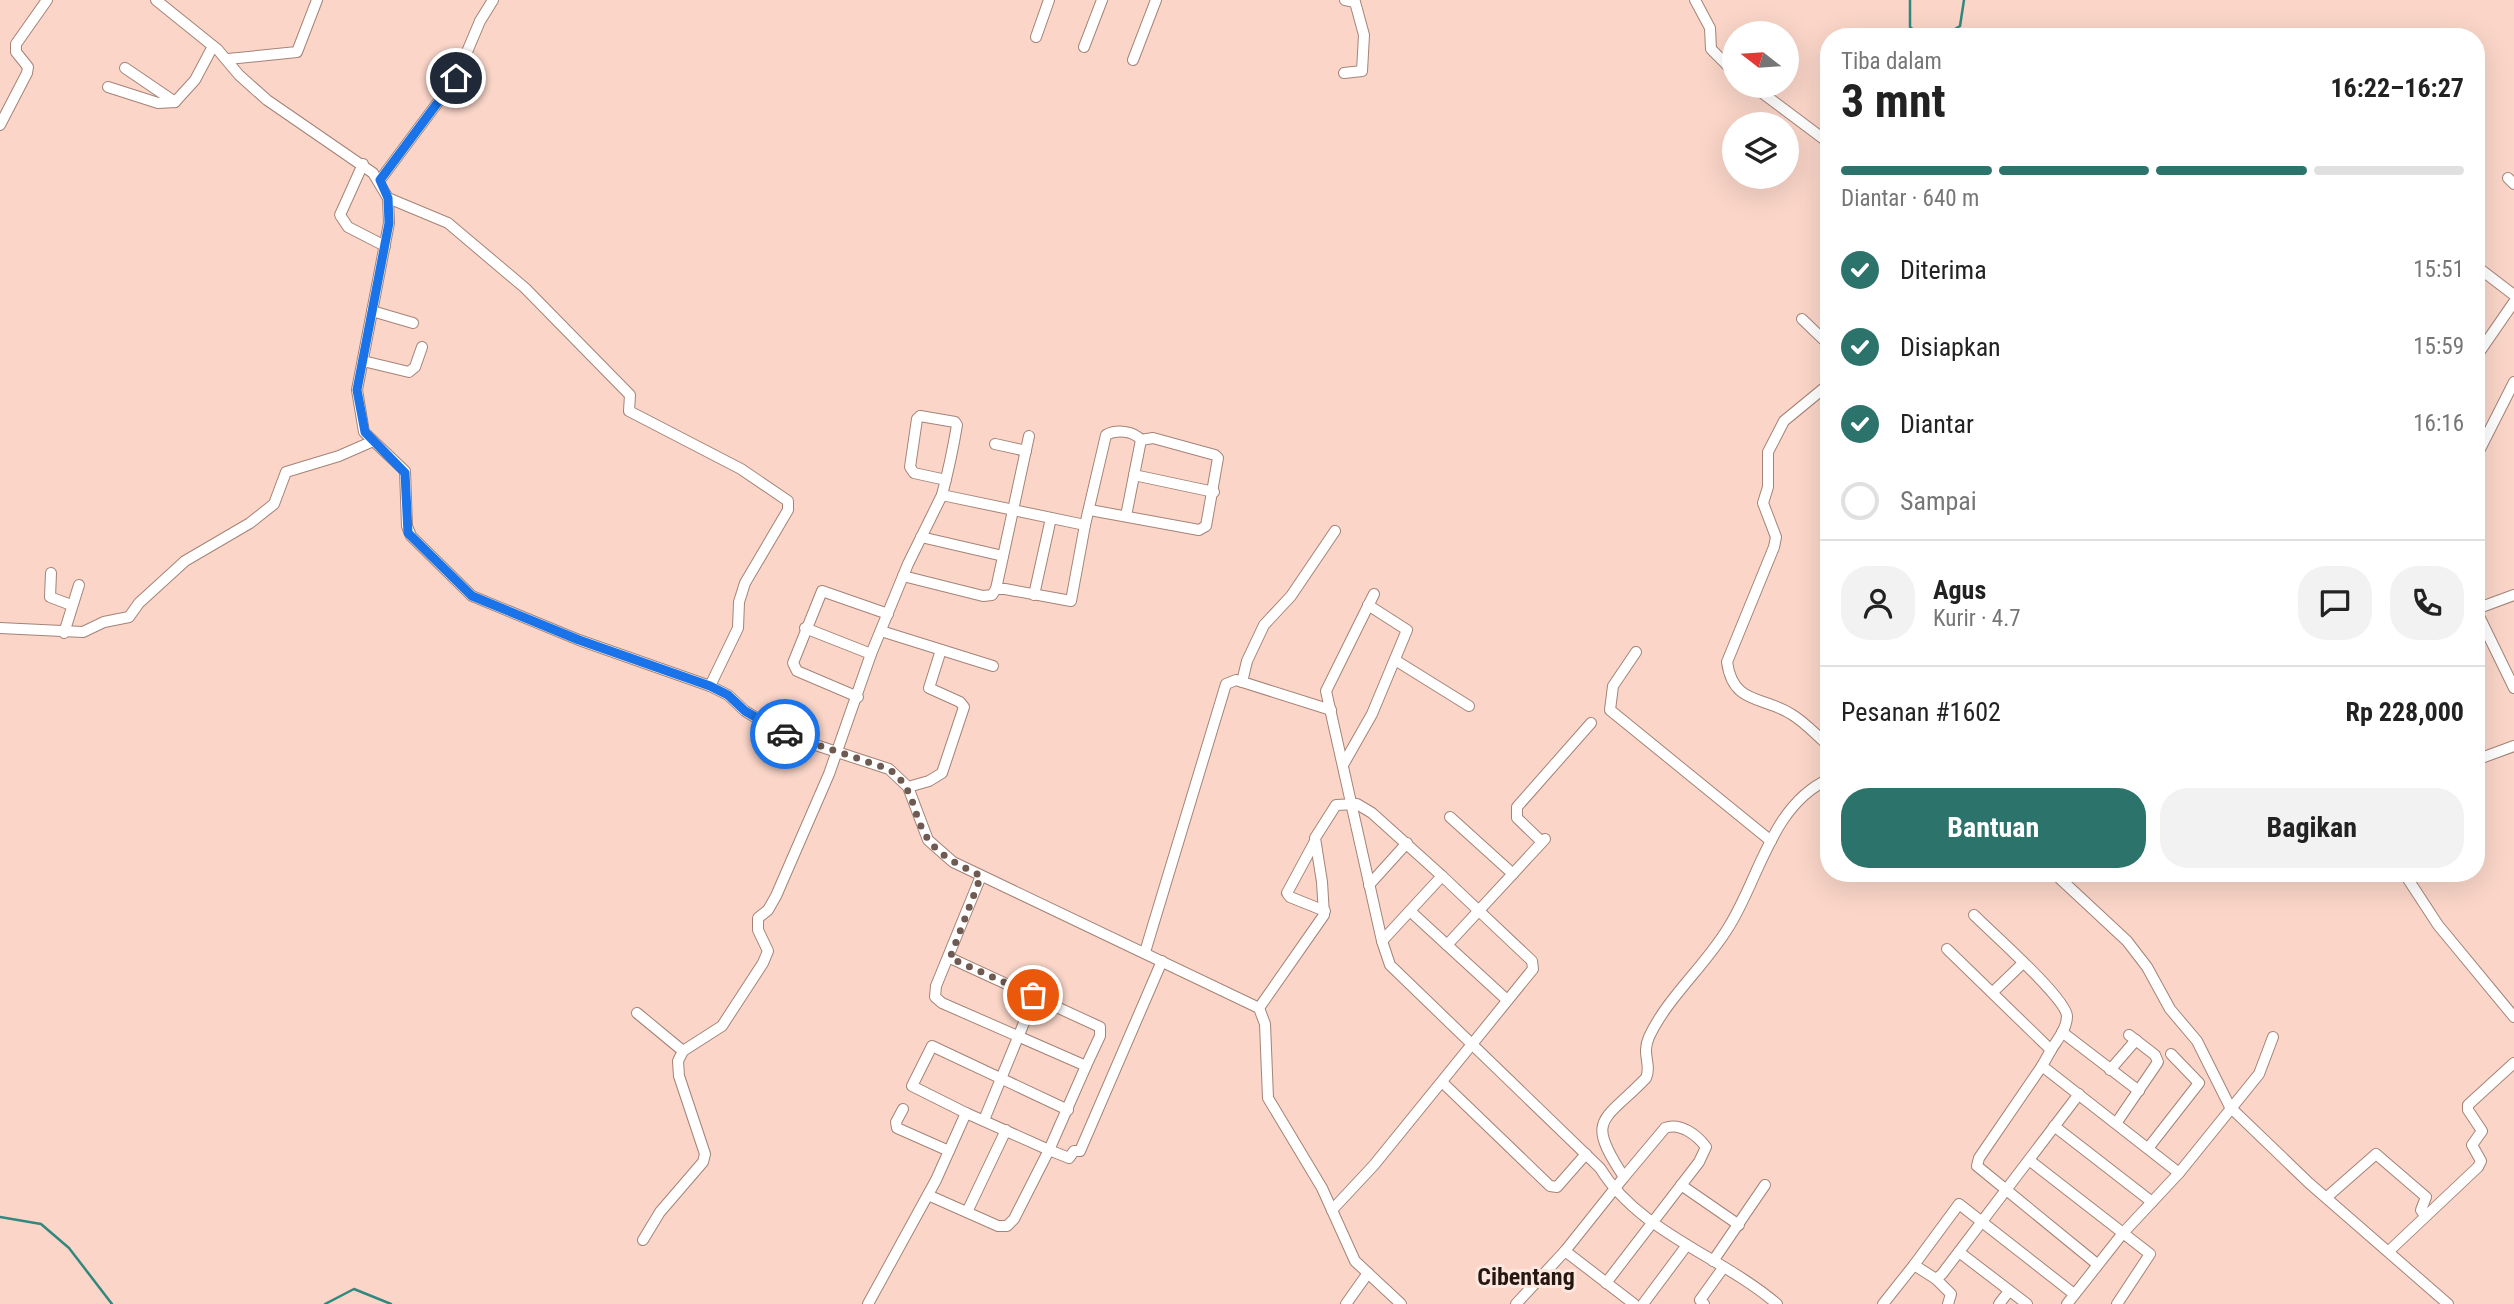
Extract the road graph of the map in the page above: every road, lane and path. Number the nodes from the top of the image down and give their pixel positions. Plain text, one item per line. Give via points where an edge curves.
1 (47, 0) edge
2 (156, 0) edge
3 (317, 0) edge
4 (493, 0) edge
5 (1049, 0) edge
6 (1102, 0) edge
7 (1156, 0) edge
8 (1345, 0) edge
9 (1695, 0) edge
10 (1036, 37) dead end
11 (213, 46) junction
12 (1084, 47) dead end
13 (228, 59) junction
14 (1133, 60) dead end
15 (1722, 60) edge
16 (125, 68) dead end
17 (1344, 73) dead end
18 (108, 88) dead end
19 (1769, 98) edge
20 (175, 102) junction
21 (0, 125) edge
22 (1820, 136) edge
23 (363, 164) junction
24 (380, 180) junction
25 (388, 198) junction
26 (385, 246) junction
27 (2485, 273) edge
28 (2513, 294) edge
29 (372, 311) junction
30 (1802, 319) dead end
31 (413, 323) dead end
32 (1820, 336) edge
33 (2485, 341) edge
34 (422, 347) dead end
35 (363, 361) junction
36 (2514, 382) edge
37 (1820, 391) edge
38 (1029, 436) dead end
39 (2485, 439) edge
40 (1141, 440) junction
41 (371, 442) junction
42 (995, 444) dead end
43 (1026, 451) junction
44 (1134, 475) junction
45 (946, 481) junction
46 (1214, 492) junction
47 (942, 495) junction
48 (1013, 510) junction
49 (1090, 510) junction
50 (1126, 516) junction
51 (1051, 518) junction
52 (1085, 525) junction
53 (1335, 531) dead end
54 (921, 537) junction
55 (1003, 556) junction
56 (51, 573) dead end
57 (903, 576) junction
58 (79, 585) dead end
59 (996, 589) junction
60 (1374, 594) dead end
61 (1034, 595) junction
62 (2514, 595) edge
63 (71, 605) junction
64 (1368, 605) junction
65 (2485, 606) edge
66 (888, 614) junction
67 (0, 628) edge
68 (805, 628) junction
69 (2485, 628) edge
70 (881, 631) junction
71 (64, 633) junction
72 (941, 650) junction
73 (1636, 652) dead end
74 (871, 654) junction
75 (1395, 660) junction
76 (993, 666) dead end
77 (1242, 682) junction
78 (710, 686) junction
79 (2514, 688) edge
80 (858, 696) junction
81 (1469, 706) dead end
82 (1331, 710) junction
83 (1591, 723) dead end
84 (1820, 738) edge
85 (2514, 746) edge
86 (837, 753) junction
87 (2485, 757) edge
88 (1343, 765) junction
89 (1820, 786) edge
90 (908, 787) junction
91 (1352, 804) junction
92 (1450, 817) dead end
93 (1771, 841) junction
94 (1314, 843) junction
95 (1407, 843) junction
96 (1513, 874) junction
97 (981, 876) junction
98 (1442, 876) junction
99 (2064, 882) edge
100 (2410, 882) edge
101 (1369, 885) junction
102 (1478, 910) junction
103 (1325, 911) junction
104 (1410, 911) junction
105 (1973, 915) dead end
106 (1382, 941) junction
107 (1447, 945) junction
108 (1947, 949) dead end
109 (1145, 952) junction
110 (950, 958) junction
111 (1162, 961) junction
112 (2023, 964) junction
113 (1993, 992) junction
114 (1035, 996) junction
115 (1507, 1000) junction
116 (1259, 1008) junction
117 (637, 1013) dead end
118 (2514, 1017) edge
119 (2062, 1032) junction
120 (1018, 1036) junction
121 (2273, 1037) dead end
122 (1471, 1045) junction
123 (2051, 1050) junction
124 (683, 1051) junction
125 (2171, 1054) dead end
126 (2514, 1063) edge
127 (1086, 1066) junction
128 (2042, 1066) junction
129 (2110, 1070) junction
130 (1003, 1077) junction
131 (1442, 1082) junction
132 (2139, 1091) junction
133 (2079, 1094) junction
134 (2230, 1107) junction
135 (903, 1109) dead end
136 (1068, 1110) junction
137 (966, 1113) junction
138 (984, 1120) junction
139 (2117, 1122) junction
140 (2054, 1126) junction
141 (1006, 1130) junction
142 (2149, 1147) junction
143 (1049, 1150) junction
144 (949, 1151) junction
145 (1586, 1154) junction
146 (2029, 1160) junction
147 (2179, 1173) junction
148 (1624, 1177) junction
149 (1681, 1185) junction
150 (1765, 1185) dead end
151 (1612, 1189) junction
152 (2006, 1189) junction
153 (928, 1195) junction
154 (2327, 1197) junction
155 (2152, 1202) junction
156 (1332, 1210) junction
157 (967, 1212) junction
158 (2425, 1216) junction
159 (1653, 1221) junction
160 (1982, 1221) junction
161 (1739, 1224) junction
162 (2123, 1233) junction
163 (643, 1240) dead end
164 (1687, 1245) junction
165 (1565, 1251) junction
166 (2389, 1251) junction
167 (1959, 1252) junction
168 (2097, 1264) junction
169 (1718, 1265) junction
170 (1914, 1265) junction
171 (1368, 1273) junction
172 (1936, 1279) junction
173 (1606, 1283) junction
174 (2009, 1291) junction
175 (2074, 1294) junction
176 (1700, 1303) edge
177 (868, 1304) edge
178 (1346, 1304) edge
179 (1401, 1304) edge
180 (1516, 1304) edge
181 (1634, 1304) edge
182 (1643, 1304) edge
183 (1777, 1304) edge
184 (1883, 1304) edge
185 (1948, 1304) edge
186 (1999, 1304) edge
187 (2027, 1304) edge
188 (2067, 1304) edge
189 (2118, 1304) edge
190 (2448, 1304) edge

1 - 21 street via 16,44 28,70
2 - 11 street
3 - 13 street via 297,52
4 - 24 street via 456,78
5 - 10 street
6 - 12 street
7 - 14 street
8 - 17 street via 1355,2 1364,35 1362,71
9 - 15 street via 1710,28 1711,49
11 - 13 street
11 - 20 street via 195,80
13 - 23 street via 253,88
16 - 20 street
18 - 20 street via 158,103
19 - 22 street
23 - 24 street
23 - 26 street via 340,215 348,227
24 - 25 street
25 - 26 street
25 - 78 street via 448,223 525,288 632,397 629,411 741,469 788,501 788,510 743,590 738,628
26 - 29 street
27 - 28 street
28 - 33 street
29 - 31 street
29 - 35 street
30 - 32 street
34 - 35 street via 409,372
35 - 41 street via 358,401 361,423
36 - 39 street
37 - 84 street via 1784,421 1769,452 1763,503 1776,537 1774,547 1727,662 1738,688 1758,703 1793,715
38 - 43 street
40 - 44 street
40 - 46 street via 1153,438 1215,455 1219,463
40 - 49 street via 1134,434 1106,435
41 - 71 street via 286,472 274,504 184,561 129,617 104,622 86,632
41 - 78 street via 405,471 408,533 472,596
42 - 43 street
43 - 48 street
44 - 46 street
44 - 50 street
45 - 45 street via 957,424 920,416 910,467 914,473
45 - 47 street
46 - 50 street via 1202,530
47 - 48 street
47 - 54 street
48 - 51 street
48 - 55 street
49 - 50 street
49 - 52 street
51 - 52 street
51 - 61 street
52 - 61 street via 1072,599
53 - 77 street via 1291,596 1264,625
54 - 55 street
54 - 57 street
55 - 59 street
56 - 63 street via 50,597
57 - 59 street via 983,596
57 - 66 street
58 - 63 street
59 - 61 street
60 - 64 street
62 - 65 street
63 - 71 street
64 - 75 street via 1406,628
64 - 82 street via 1327,687
66 - 68 street via 822,591
66 - 70 street
67 - 71 street
68 - 74 street
68 - 80 street via 795,668
69 - 79 street
70 - 72 street
70 - 74 street
72 - 76 street
72 - 90 street via 929,688 964,707 942,773
73 - 93 street via 1613,686 1611,710
74 - 80 street
75 - 81 street
75 - 88 street
77 - 82 street
77 - 109 street via 1229,682 1221,699
78 - 86 street via 785,735
80 - 86 street
82 - 88 street
83 - 96 street via 1517,807 1517,818 1544,839
85 - 87 street
86 - 90 street via 889,769
86 - 124 street via 775,896 758,920 768,951 759,971 722,1026
88 - 91 street
89 - 93 street via 1800,800
90 - 97 street via 929,840 953,862
91 - 94 street via 1330,810
91 - 95 street via 1372,813
91 - 101 street
92 - 96 street
93 - 148 street via 1727,930 1654,1027 1644,1050 1649,1070 1646,1078 1602,1123 1600,1135
94 - 103 street
94 - 103 street via 1287,893
95 - 98 street
95 - 101 street
96 - 102 street
97 - 109 street
97 - 110 street
98 - 102 street
98 - 104 street
99 - 134 street via 2127,941 2147,967 2170,1009 2197,1041
100 - 118 street via 2438,925
101 - 106 street
102 - 107 street
102 - 115 street via 1532,961 1532,971
103 - 116 street via 1311,938
104 - 106 street
104 - 107 street
105 - 112 street
106 - 122 street via 1391,965
107 - 115 street
108 - 113 street
109 - 111 street
110 - 114 street
110 - 120 street via 936,986 938,1001
111 - 116 street
111 - 143 street via 1080,1152 1074,1151 1069,1158
112 - 113 street
112 - 119 street via 2067,1012
113 - 123 street
114 - 120 street
114 - 127 street via 1100,1027
115 - 122 street
116 - 156 street via 1265,1024 1268,1098
117 - 124 street
119 - 123 street
119 - 129 street
120 - 127 street
120 - 130 street
121 - 134 street via 2259,1074
122 - 131 street
122 - 145 street
123 - 128 street
124 - 163 street via 679,1076 705,1154
125 - 142 street via 2199,1083
126 - 158 street via 2468,1105 2482,1130 2472,1145 2480,1164
127 - 136 street
128 - 133 street
128 - 152 street via 1977,1162
129 - 132 street
129 - 132 street via 2133,1038 2158,1060
130 - 136 street
130 - 137 street via 935,1046 929,1048 912,1086
130 - 138 street
131 - 145 street via 1550,1186 1557,1186
131 - 156 street
132 - 139 street
133 - 139 street
133 - 140 street
134 - 147 street
134 - 154 street
135 - 144 street via 897,1128
136 - 143 street
137 - 138 street
137 - 144 street
138 - 141 street
139 - 142 street
140 - 146 street
140 - 155 street
141 - 143 street
141 - 157 street
142 - 147 street
143 - 157 street via 1026,1200 1007,1226
144 - 153 street
145 - 151 street
146 - 152 street
146 - 162 street
147 - 155 street
148 - 149 street via 1672,1125 1687,1130 1706,1147
148 - 151 street
149 - 159 street
149 - 161 street
150 - 161 street
151 - 159 street
151 - 165 street
152 - 160 street
152 - 168 street
153 - 157 street
153 - 177 street
154 - 158 street via 2376,1154 2426,1196 2421,1210
154 - 166 street
155 - 162 street
156 - 171 street via 1349,1253
158 - 166 street
159 - 164 street
159 - 173 street
160 - 167 street
160 - 170 street via 1956,1205
160 - 175 street
161 - 169 street
162 - 168 street
162 - 189 street via 2150,1257
164 - 169 street
164 - 182 street
165 - 173 street
165 - 180 street
166 - 190 street
167 - 172 street
167 - 174 street
168 - 175 street
169 - 176 street
169 - 183 street
170 - 172 street
170 - 184 street
171 - 178 street
171 - 179 street
172 - 185 street via 1952,1296
173 - 181 street
174 - 186 street
174 - 187 street
175 - 188 street

